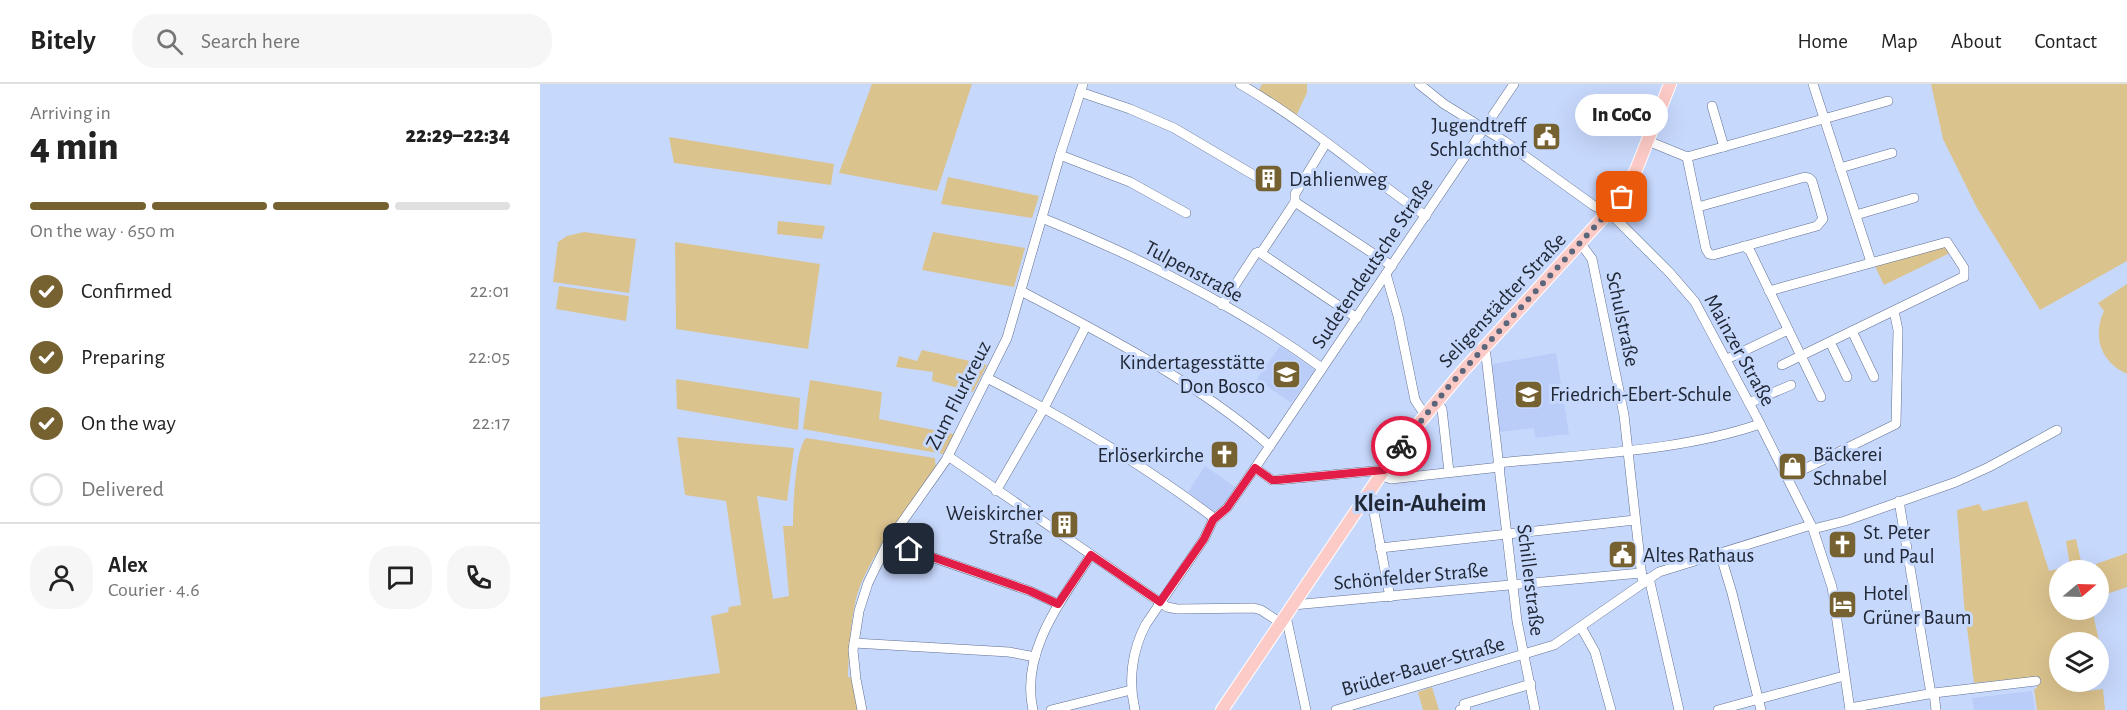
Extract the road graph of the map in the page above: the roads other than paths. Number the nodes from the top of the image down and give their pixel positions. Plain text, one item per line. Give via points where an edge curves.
1 (1240, 84) edge
2 (1419, 84) edge
3 (1514, 84) edge
4 (1670, 84) edge
5 (1813, 84) edge
6 (1082, 88) edge
7 (1888, 101) dead end
8 (1712, 106) dead end
9 (1825, 120) junction
10 (1484, 129) junction
11 (1648, 141) junction
12 (1326, 143) junction
13 (1724, 147) junction
14 (1892, 153) dead end
15 (1060, 155) junction
16 (1687, 157) junction
17 (1840, 168) junction
18 (1257, 177) dead end
19 (1914, 198) dead end
20 (1295, 202) junction
21 (1698, 207) junction
22 (1185, 213) dead end
23 (1608, 214) junction
24 (1856, 215) junction
25 (1426, 216) junction
26 (1042, 218) junction
27 (1581, 244) junction
28 (1744, 246) junction
29 (1261, 253) junction
30 (1871, 262) junction
31 (1392, 266) junction
32 (1386, 274) junction
33 (1021, 291) junction
34 (1769, 291) junction
35 (1222, 305) junction
36 (1894, 311) junction
37 (1357, 318) junction
38 (1086, 326) junction
39 (1788, 330) junction
40 (1852, 331) junction
41 (1830, 342) junction
42 (1485, 347) junction
43 (1801, 356) junction
44 (1726, 359) junction
45 (1782, 365) dead end
46 (1322, 368) junction
47 (1847, 377) dead end
48 (1874, 377) dead end
49 (987, 378) junction
50 (1791, 385) dead end
51 (1821, 398) dead end
52 (1436, 401) junction
53 (1749, 403) junction
54 (1044, 408) junction
55 (1425, 415) junction
56 (1760, 424) junction
57 (2057, 430) dead end
58 (1270, 446) junction
59 (1628, 450) junction
60 (948, 456) junction
61 (1499, 465) junction
62 (1255, 468) junction
63 (1449, 472) junction
64 (1382, 473) junction
65 (1788, 477) junction
66 (996, 491) junction
67 (1370, 491) junction
68 (1899, 501) junction
69 (1635, 517) junction
70 (1214, 518) junction
71 (1812, 527) junction
72 (1507, 534) junction
73 (888, 542) junction
74 (1380, 548) junction
75 (1720, 553) junction
76 (1091, 555) junction
77 (1644, 578) junction
78 (1512, 585) junction
79 (1390, 597) junction
80 (1163, 599) junction
81 (1058, 604) junction
82 (1287, 615) junction
83 (1581, 627) junction
84 (854, 643) junction
85 (1524, 655) junction
86 (1035, 657) junction
87 (1845, 676) junction
88 (2036, 681) dead end
89 (1531, 684) junction
90 (1131, 690) junction
91 (1932, 694) junction
92 (1372, 699) junction
93 (1758, 699) junction
94 (1081, 706) edge
95 (1854, 709) edge
96 (862, 710) edge
97 (1033, 710) edge
98 (1052, 710) edge
99 (1135, 710) edge
100 (1222, 710) edge
101 (1306, 710) edge
102 (1336, 710) edge
103 (1375, 710) edge
104 (1460, 710) edge
105 (1535, 710) edge
106 (1611, 710) edge
107 (1679, 710) edge
108 (1718, 710) edge
109 (1761, 710) edge
110 (1936, 710) edge

1 - 12 street
2 - 10 street, Mainzer Straße
3 - 10 street, Sudetendeutsche Straße
4 - 11 main road, Seligenstädter Straße
5 - 9 street
6 - 15 street, Zum Flurkreuz
6 - 18 street via 1174,128
7 - 9 street
8 - 13 street
9 - 13 street
9 - 17 street
10 - 23 street, Mainzer Straße
10 - 25 street, Sudetendeutsche Straße
11 - 16 street
11 - 23 main road, Seligenstädter Straße via 1628,188
12 - 20 street via 1295,194
12 - 25 street
13 - 16 street
14 - 17 street
15 - 22 street via 1130,182
15 - 26 street, Zum Flurkreuz
16 - 21 street
17 - 24 street
19 - 24 street
20 - 29 street
20 - 31 street
21 - 28 street via 1709,254
21 - 28 street via 1805,177 1811,179 1821,223
23 - 27 main road, Seligenstädter Straße
23 - 44 street, Mainzer Straße via 1689,295
24 - 30 street
25 - 31 street, Sudetendeutsche Straße
26 - 33 street, Zum Flurkreuz
26 - 35 street, Tulpenstraße via 1130,257
27 - 42 main road, Seligenstädter Straße
27 - 59 street, Schulstraße via 1592,259
28 - 34 street
29 - 35 street via 1256,253
29 - 37 street
30 - 34 street
30 - 36 street via 1947,242 1964,268 1961,279
31 - 32 street, Sudetendeutsche Straße
32 - 37 street, Sudetendeutsche Straße
32 - 55 street via 1415,400
33 - 38 street
33 - 49 street, Zum Flurkreuz via 1008,339
34 - 39 street
35 - 46 street, Tulpenstraße
36 - 40 street
36 - 65 street via 1898,330 1896,424
37 - 46 street, Sudetendeutsche Straße
38 - 54 street
38 - 58 street via 1175,375
39 - 43 street
39 - 44 street
40 - 41 street
40 - 48 street
41 - 43 street
41 - 47 street
42 - 52 main road, Seligenstädter Straße
42 - 61 street, Schillerstraße
43 - 45 street
43 - 51 street
44 - 53 street, Mainzer Straße
46 - 58 street, Sudetendeutsche Straße
49 - 54 street
49 - 60 street, Zum Flurkreuz
50 - 53 street
52 - 55 main road, Seligenstädter Straße
52 - 63 street via 1442,409
53 - 56 street, Mainzer Straße
54 - 66 street
54 - 70 street via 1131,458
55 - 64 main road, Seligenstädter Straße
56 - 59 street via 1722,435
56 - 65 street, Mainzer Straße
57 - 68 street via 1973,474
58 - 62 street, Sudetendeutsche Straße
59 - 61 street
59 - 69 street, Schulstraße
60 - 66 street
60 - 73 street, Zum Flurkreuz
61 - 63 street
61 - 72 street, Schillerstraße
62 - 64 street via 1272,480
62 - 70 street, Sudetendeutsche Straße via 1227,508
63 - 64 street via 1388,479
64 - 67 main road, Seligenstädter Straße
65 - 71 street, Mainzer Straße
66 - 76 street
67 - 74 street
67 - 82 main road, Seligenstädter Straße
68 - 71 street via 1845,521
68 - 91 street
69 - 72 street
69 - 77 street, Schulstraße
70 - 80 street, Sudetendeutsche Straße
71 - 75 street
71 - 87 street, Mainzer Straße via 1832,587
72 - 74 street
72 - 78 street, Schillerstraße
73 - 81 street
73 - 84 street, Zum Flurkreuz via 868,583
74 - 79 street
75 - 77 street
75 - 93 street
76 - 80 street
76 - 81 street
77 - 78 street, Schönfelder Straße
77 - 83 street, Brüder-Bauer-Straße
77 - 107 street, Schulstraße
78 - 79 street, Schönfelder Straße
78 - 85 street, Schillerstraße
79 - 82 street, Schönfelder Straße
80 - 82 street via 1172,609 1258,609
80 - 90 street, Sudetendeutsche Straße via 1137,644
81 - 86 street
82 - 100 main road, Seligenstädter Straße
82 - 101 street
83 - 85 street, Brüder-Bauer-Straße via 1557,644
83 - 106 street via 1595,652
84 - 86 street
84 - 96 street, Zum Flurkreuz via 855,679
85 - 89 street, Schillerstraße
85 - 92 street, Brüder-Bauer-Straße
86 - 97 street via 1030,687
87 - 93 street
87 - 95 street, Mainzer Straße
88 - 91 street
89 - 104 street via 1464,704 1466,708
89 - 105 street, Schillerstraße
90 - 94 street
90 - 99 street, Sudetendeutsche Straße
91 - 95 street
91 - 110 street
92 - 102 street, Brüder-Bauer-Straße
92 - 103 street
93 - 108 street
93 - 109 street
94 - 98 street

